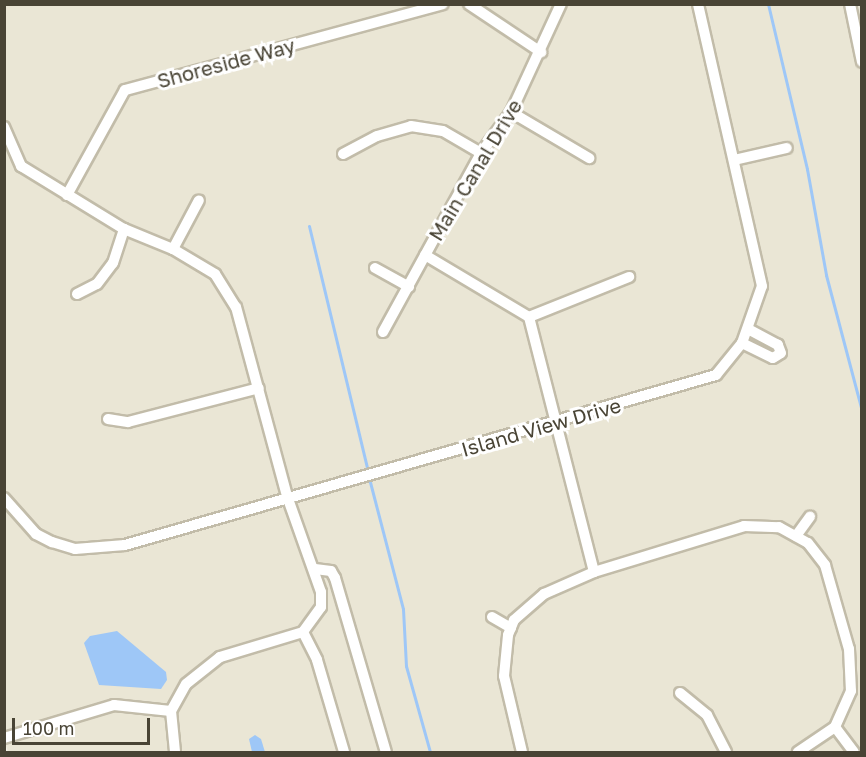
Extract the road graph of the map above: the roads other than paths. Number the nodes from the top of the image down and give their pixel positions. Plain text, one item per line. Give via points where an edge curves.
1 (443, 4) edge
2 (469, 4) edge
3 (561, 4) edge
4 (698, 4) edge
5 (850, 4) edge
6 (541, 52) junction
7 (861, 62) edge
8 (511, 112) junction
9 (4, 127) edge
10 (787, 148) dead end
11 (481, 153) junction
12 (343, 154) dead end
13 (589, 158) dead end
14 (734, 160) junction
15 (67, 195) junction
16 (199, 200) dead end
17 (124, 229) junction
18 (173, 249) junction
19 (425, 255) junction
20 (375, 268) dead end
21 (629, 277) dead end
22 (409, 287) junction
23 (77, 294) dead end
24 (528, 317) junction
25 (748, 329) junction
26 (383, 332) dead end
27 (742, 343) junction
28 (259, 388) junction
29 (108, 419) dead end
30 (556, 424) junction
31 (287, 496) junction
32 (4, 498) edge
33 (810, 517) dead end
34 (796, 536) junction
35 (315, 568) junction
36 (594, 572) junction
37 (492, 617) dead end
38 (511, 628) junction
39 (303, 632) junction
40 (680, 693) dead end
41 (171, 711) junction
42 (835, 728) junction
43 (4, 738) edge
44 (175, 753) edge
45 (344, 753) edge
46 (386, 753) edge
47 (522, 753) edge
48 (726, 753) edge
49 (798, 753) edge
50 (854, 753) edge

1 - 15 street, Shoreside Way via 125,90
2 - 6 street
3 - 6 street, Main Canal Drive
4 - 14 street, Island View Drive
5 - 7 street
6 - 8 street, Main Canal Drive
8 - 11 street, Main Canal Drive
8 - 13 street
9 - 15 street via 21,166
10 - 14 street
11 - 12 street via 443,131 411,126 377,136
11 - 19 street, Main Canal Drive
14 - 25 street, Island View Drive via 762,286
15 - 17 street
16 - 18 street
17 - 18 street
17 - 23 street via 113,263 97,284
18 - 28 street via 215,274 236,308
19 - 22 street, Main Canal Drive
19 - 24 street
20 - 22 street
21 - 24 street
22 - 26 street, Main Canal Drive
24 - 30 street
25 - 27 street, Island View Drive
25 - 27 street via 778,345 781,353 773,358
27 - 30 street, Island View Drive via 716,375
28 - 29 street via 128,422
28 - 31 street
30 - 31 street, Island View Drive
30 - 36 street
31 - 32 street, Island View Drive via 125,544 75,549 36,534
31 - 35 street
33 - 34 street
34 - 36 street via 779,527 744,526
34 - 42 street via 808,543 825,565 849,649 851,691
35 - 39 street via 321,607
35 - 46 street via 331,571 335,578
36 - 38 street via 544,594 514,620
37 - 38 street
38 - 47 street via 504,676
39 - 41 street via 220,657 186,684
39 - 45 street via 317,660
40 - 48 street via 707,715
41 - 43 street via 114,705
41 - 44 street
42 - 49 street
42 - 50 street

